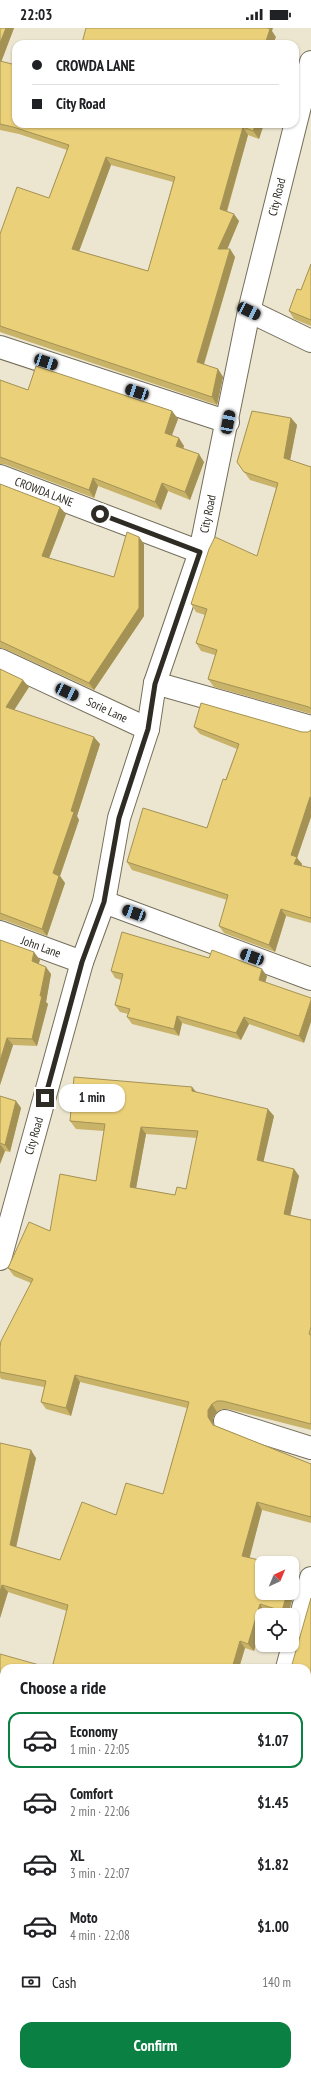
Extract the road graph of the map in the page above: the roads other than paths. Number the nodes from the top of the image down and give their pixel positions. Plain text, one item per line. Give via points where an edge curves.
1 (311, 62) edge
2 (299, 110) edge
3 (295, 128) edge
4 (249, 311) junction
5 (311, 341) edge
6 (0, 347) edge
7 (228, 422) junction
8 (0, 476) edge
9 (200, 552) junction
10 (0, 660) edge
11 (155, 684) junction
12 (311, 727) edge
13 (148, 729) junction
14 (104, 902) junction
15 (0, 932) edge
16 (82, 962) junction
17 (311, 979) edge
18 (0, 1259) edge
19 (225, 1421) dead end
20 (311, 1448) edge
21 (311, 1578) edge
22 (288, 1664) edge

1 - 2 street, City Road
3 - 4 street, City Road
4 - 5 street
4 - 7 street, City Road
6 - 7 street
7 - 9 street, City Road
8 - 9 street, CROWDA LANE
9 - 11 street, City Road
10 - 13 street, Sorie Lane
11 - 12 street
11 - 13 street, City Road
13 - 14 street, City Road via 119,818
14 - 16 street, City Road
14 - 17 street
15 - 16 street, John Lane
16 - 18 street, City Road
19 - 20 street
21 - 22 street

